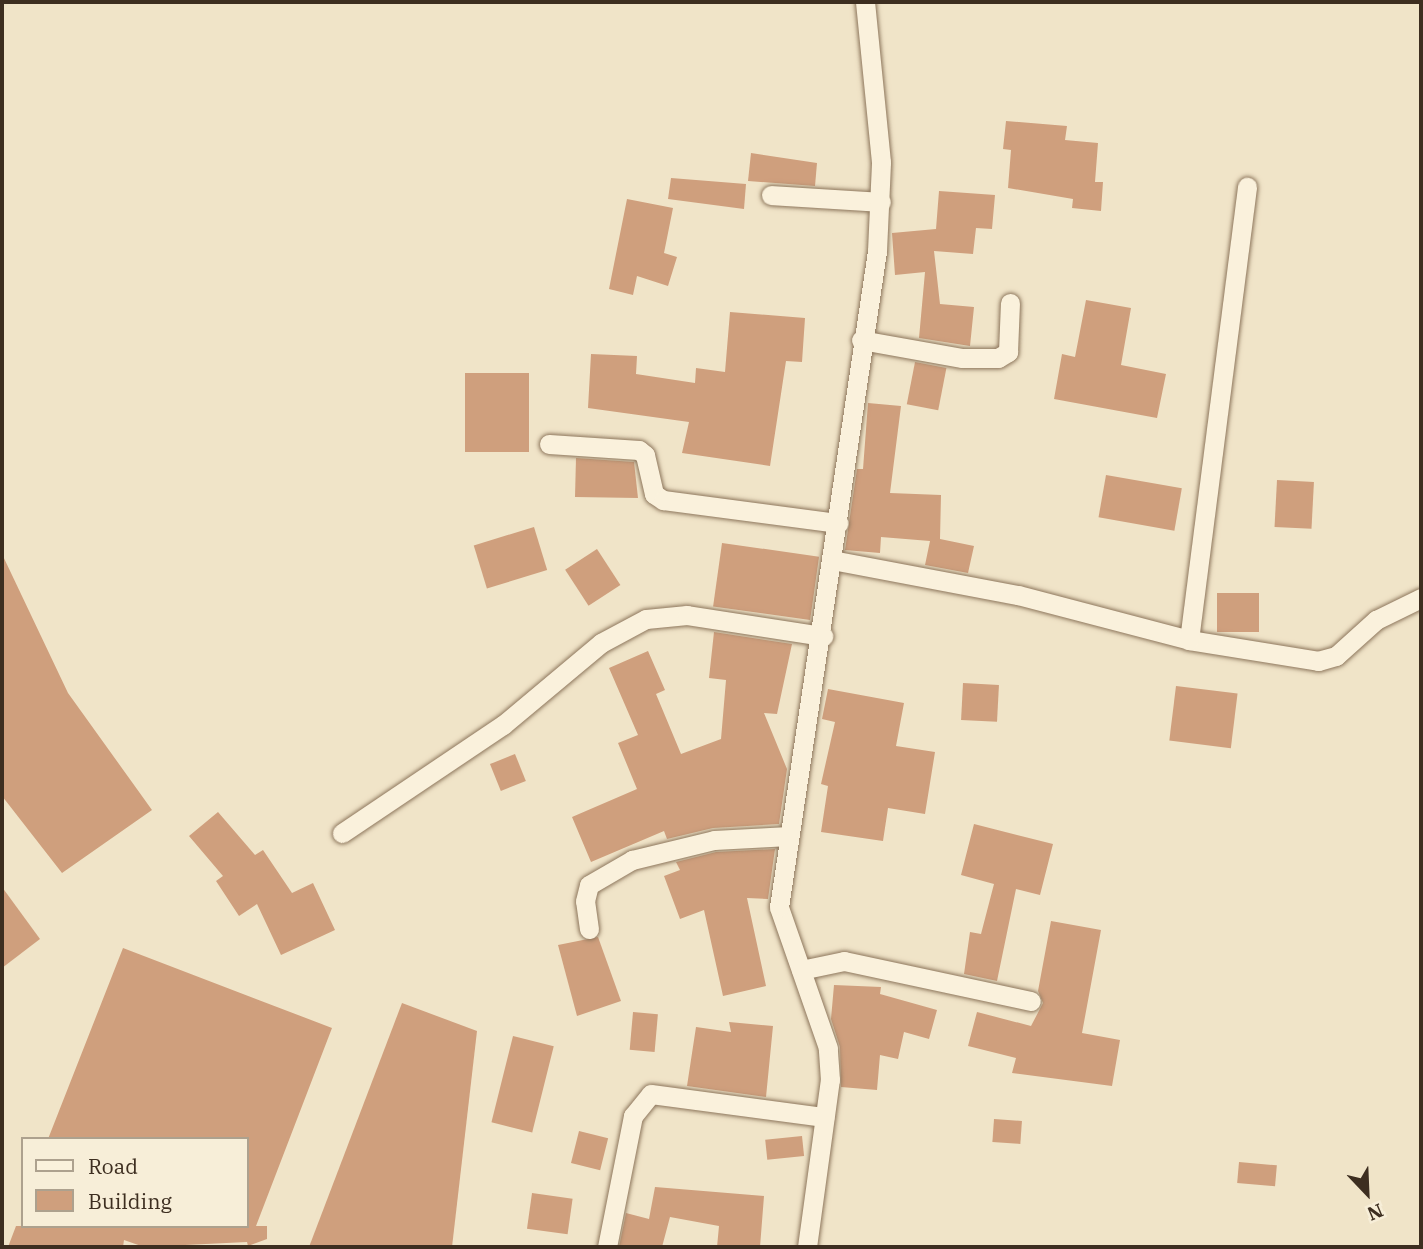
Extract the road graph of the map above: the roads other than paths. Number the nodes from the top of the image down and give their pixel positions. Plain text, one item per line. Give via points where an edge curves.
1 (865, 2) edge
2 (1247, 187) dead end
3 (771, 195) dead end
4 (881, 202) junction
5 (1010, 303) dead end
6 (861, 340) junction
7 (549, 444) dead end
8 (838, 523) junction
9 (832, 560) junction
10 (1421, 598) edge
11 (823, 636) junction
12 (1189, 640) junction
13 (342, 833) dead end
14 (789, 836) junction
15 (589, 929) dead end
16 (801, 970) junction
17 (1031, 1001) dead end
18 (824, 1117) junction
19 (607, 1247) edge
20 (807, 1247) edge

1 - 4 street
2 - 12 street
3 - 4 street
4 - 6 street
5 - 6 street via 1008,352 998,358 962,358
6 - 8 street
7 - 8 street via 639,450 645,455 654,494 663,500
8 - 9 street
9 - 11 street
9 - 12 street via 1018,595
10 - 12 street via 1376,621 1336,656 1318,661
11 - 13 street via 687,615 646,619 601,643 503,724
11 - 14 street
14 - 15 street via 714,840 632,860 589,884 585,901
14 - 16 street via 779,907
16 - 17 street via 844,961
16 - 18 street via 828,1048 830,1080
18 - 19 street via 651,1094 633,1116
18 - 20 street

